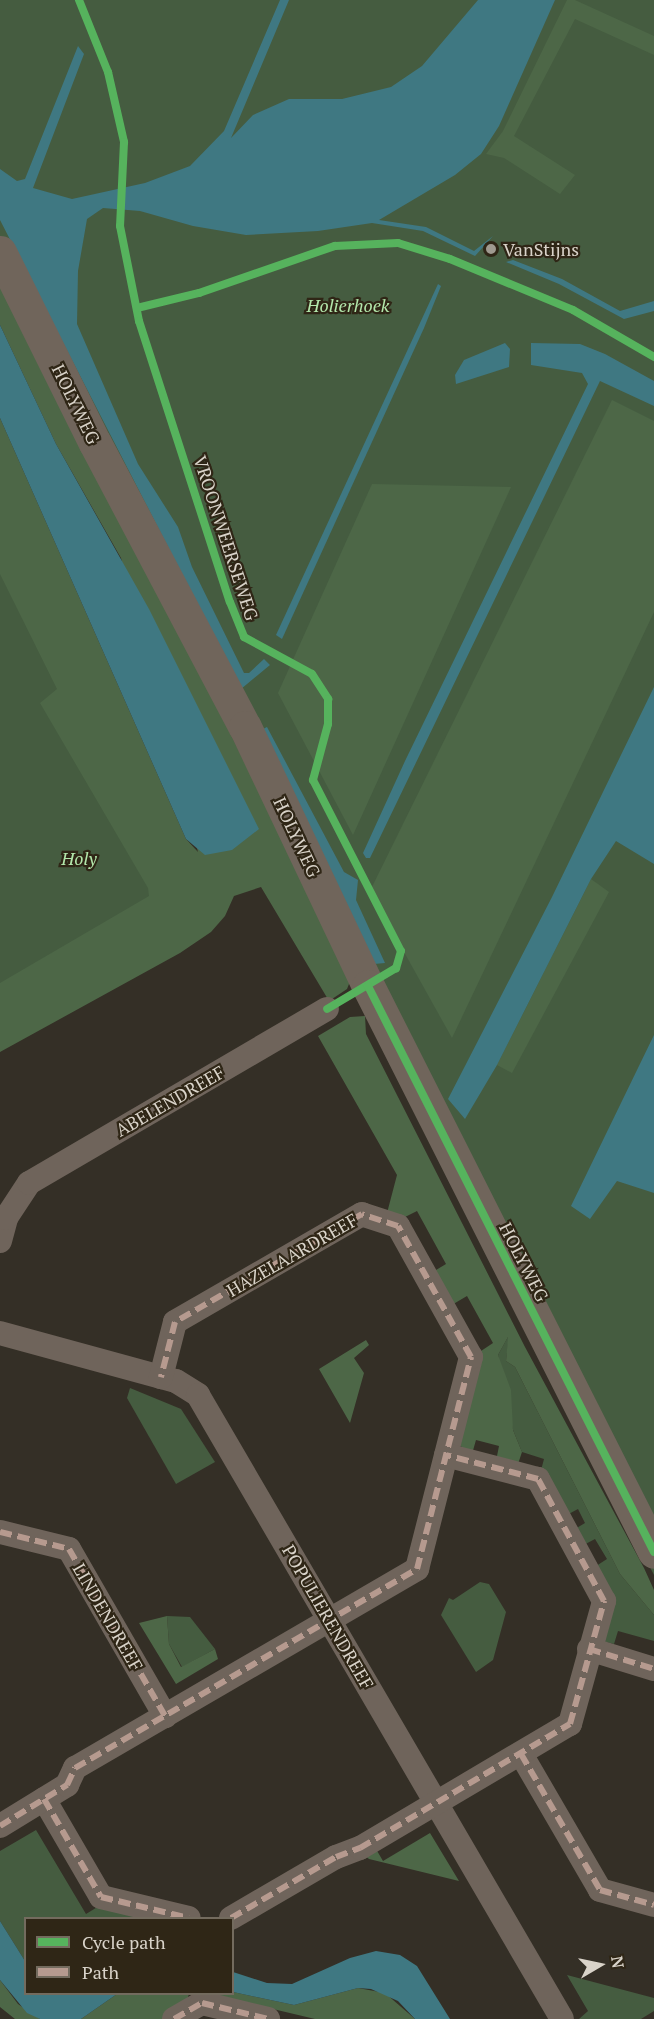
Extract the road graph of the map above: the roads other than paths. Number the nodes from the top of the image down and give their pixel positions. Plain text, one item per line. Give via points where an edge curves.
1 (0, 252) edge
2 (327, 1010) dead end
3 (0, 1241) edge
4 (0, 1334) edge
5 (161, 1377) junction
6 (446, 1455) junction
7 (0, 1532) edge
8 (654, 1552) edge
9 (330, 1619) junction
10 (589, 1649) junction
11 (654, 1669) edge
12 (165, 1716) junction
13 (521, 1754) junction
14 (44, 1799) junction
15 (436, 1804) junction
16 (0, 1826) edge
17 (654, 1905) edge
18 (185, 1917) edge
19 (233, 1917) edge
20 (174, 2019) edge
21 (268, 2019) edge
22 (562, 2019) edge

1 - 8 street, HOLYWEG via 95,443 245,727 368,986
2 - 3 street, ABELENDREEF via 29,1183 6,1218
4 - 5 street, POPULIERENDREEF
5 - 6 street, HAZELAARDREEF via 176,1322 362,1214 398,1226 471,1357
5 - 9 street, POPULIERENDREEF via 198,1395 213,1415
6 - 9 street, HAZELAARDREEF via 417,1569
6 - 10 street via 538,1479 604,1601
7 - 12 street, LINDENDREEF via 69,1549
9 - 12 street
9 - 15 street, POPULIERENDREEF
10 - 11 street
10 - 13 street via 570,1724
12 - 14 street via 75,1768 67,1785
13 - 15 street
13 - 17 street via 600,1890
14 - 16 street
14 - 18 street via 101,1897
15 - 19 street
15 - 22 street, POPULIERENDREEF
20 - 21 street via 202,2003

